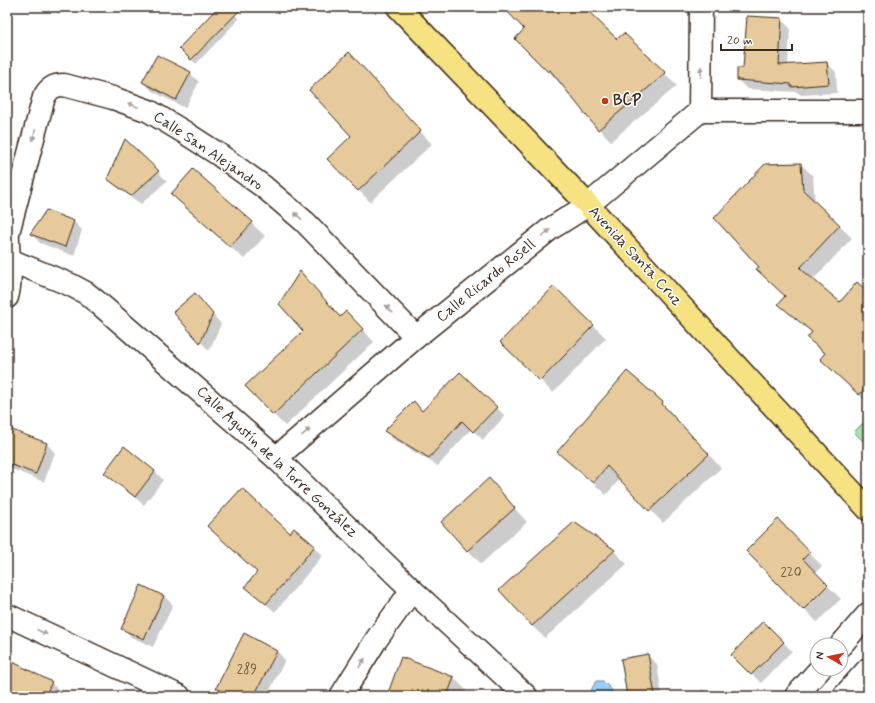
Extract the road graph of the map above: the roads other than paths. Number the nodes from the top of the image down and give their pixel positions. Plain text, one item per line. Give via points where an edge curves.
1 (398, 7) edge
2 (701, 7) edge
3 (700, 111) junction
4 (868, 111) edge
5 (588, 205) junction
6 (8, 259) edge
7 (7, 297) edge
8 (416, 337) junction
9 (276, 458) junction
10 (868, 509) edge
11 (412, 590) junction
12 (868, 614) edge
13 (7, 615) edge
14 (848, 637) edge
15 (868, 669) edge
16 (813, 677) edge
17 (178, 696) edge
18 (341, 696) edge
19 (526, 696) edge
20 (796, 696) edge
21 (844, 696) edge

1 - 5 main road, Avenida Santa Cruz
3 -> 2 street
3 - 4 street
3 - 5 street, Calle Ricardo Rosell
8 -> 5 street, Calle Ricardo Rosell via 550,229
5 - 10 main road, Avenida Santa Cruz
6 - 7 street, Calle San Alejandro via 10,288
8 -> 6 street, Calle San Alejandro via 305,222 264,187 218,154 149,111 64,85 52,87 44,97 8,233
6 - 9 street, Calle Agustín de la Torre González via 86,293
9 -> 8 street, Calle Ricardo Rosell
9 - 11 street, Calle Agustín de la Torre González
18 -> 11 street via 376,640
11 - 19 street, Calle Agustín de la Torre González
12 - 14 street
13 -> 17 street
15 - 21 street
16 - 20 street

